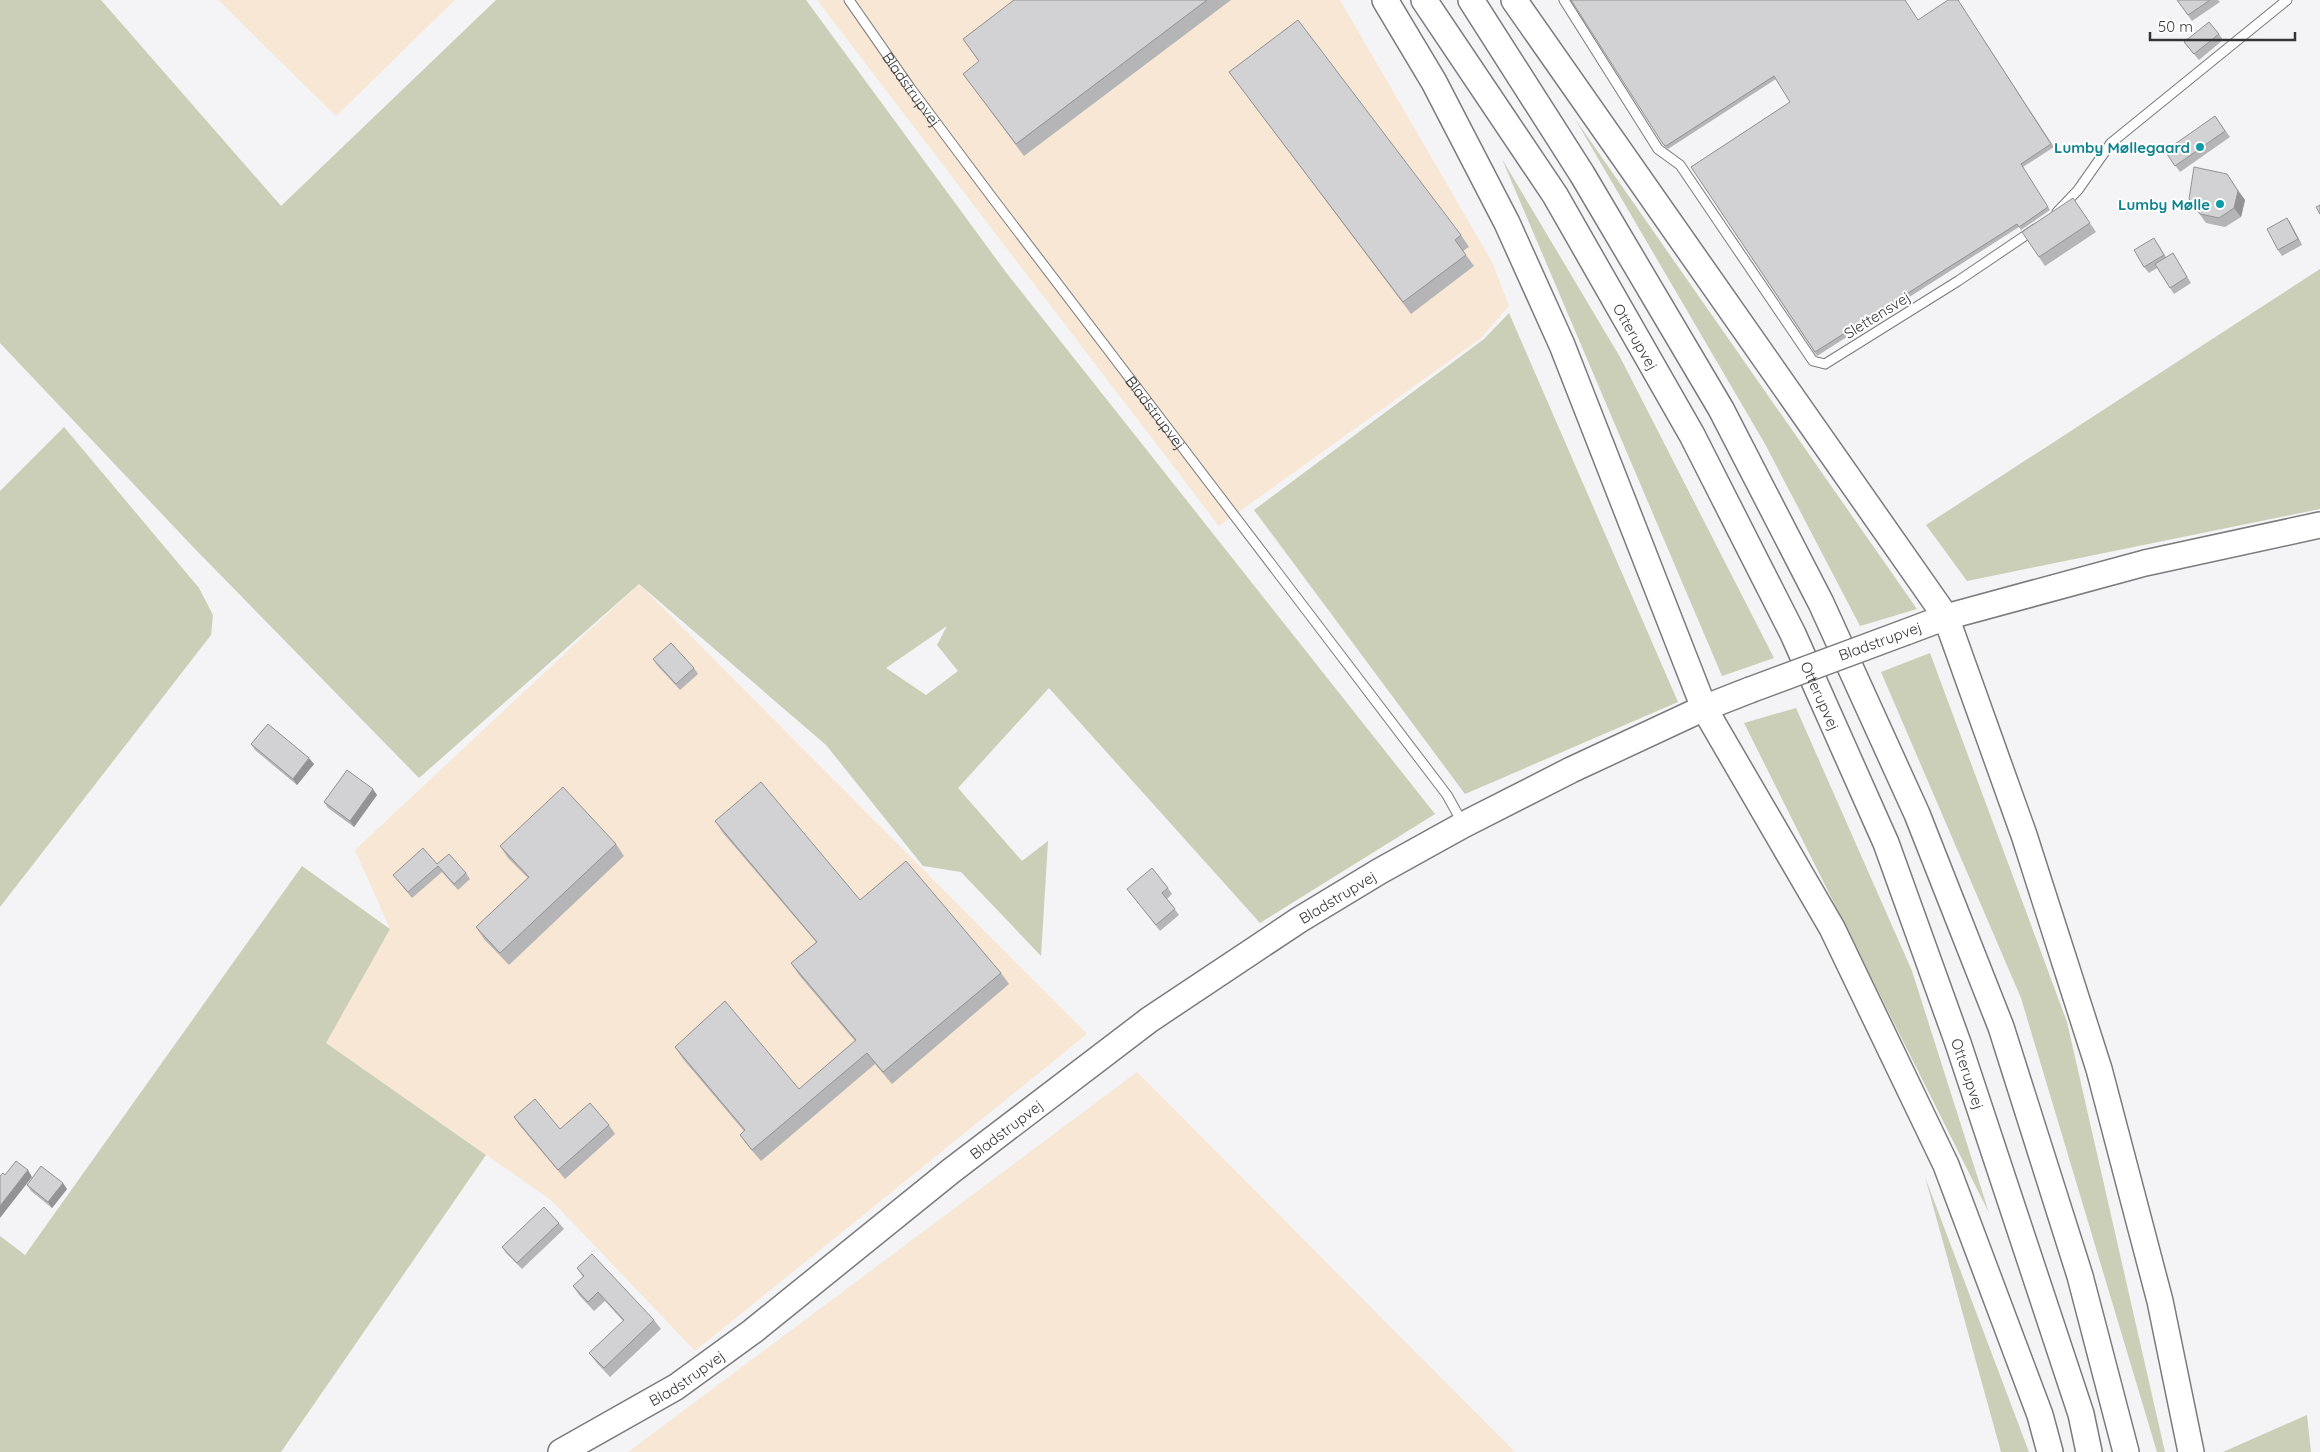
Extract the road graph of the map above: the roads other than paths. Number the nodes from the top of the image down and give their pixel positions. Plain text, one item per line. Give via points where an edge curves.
1 (849, 0) edge
2 (1385, 0) edge
3 (1424, 0) edge
4 (1471, 0) edge
5 (1514, 0) edge
6 (1564, 0) edge
7 (2287, 0) edge
8 (2320, 525) edge
9 (1946, 617) junction
10 (1704, 708) junction
11 (1463, 825) junction
12 (562, 1452) edge
13 (2050, 1452) edge
14 (2089, 1452) edge
15 (2126, 1452) edge
16 (2191, 1452) edge

1 - 11 lane, Bladstrupvej via 991,196 1447,795
2 - 10 main road via 1434,82 1511,232 1562,344
3 - 14 main road, Otterupvej via 1555,195 1692,435 1794,634 1886,843 1952,1024 2081,1414
4 - 15 main road via 1582,174 1721,409 1821,603 1909,796 2001,1027 2080,1276
5 - 9 main road
6 - 7 lane, Slettensvej via 1658,149 1680,165 1813,361 1825,364 2048,220 2078,190 2111,143
8 - 9 main road, Bladstrupvej via 2146,563
9 - 10 main road, Bladstrupvej, bridge
9 - 16 main road via 2024,834 2099,1069 2160,1301
10 - 11 main road, Bladstrupvej via 1570,770
10 - 13 main road via 1832,928 1946,1165 2040,1415
11 - 12 main road, Bladstrupvej via 1299,920 1149,1020 951,1171 738,1342 676,1387

